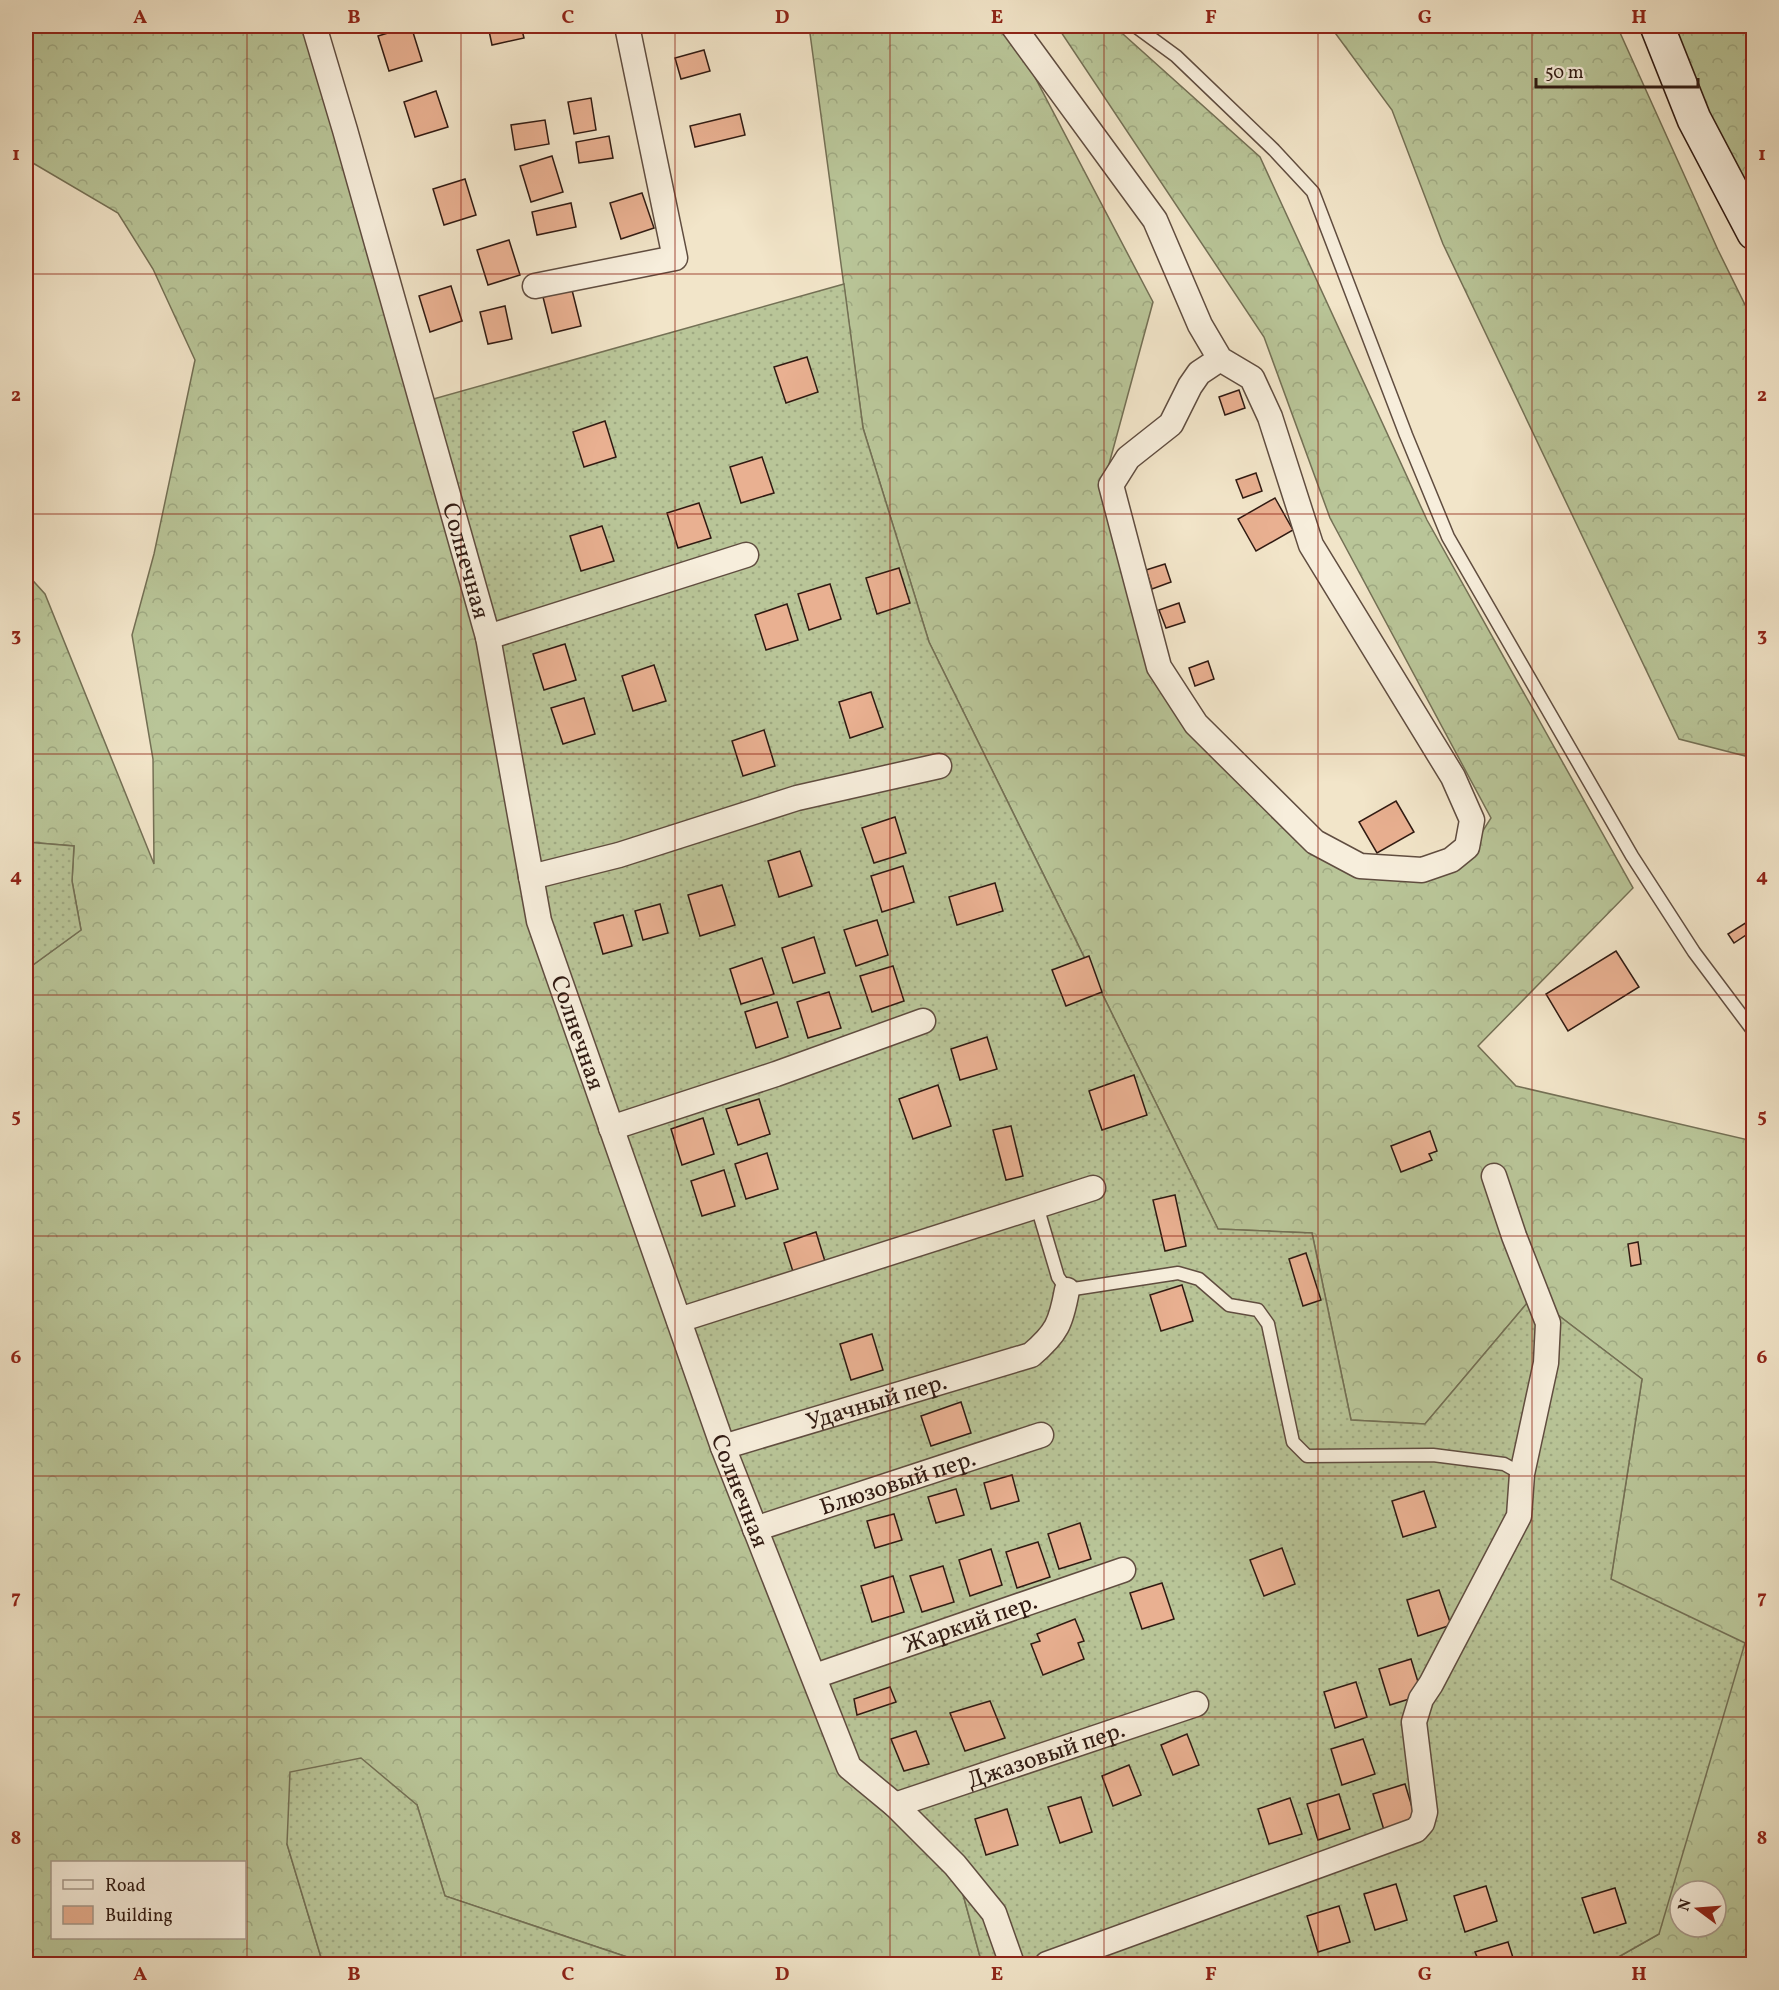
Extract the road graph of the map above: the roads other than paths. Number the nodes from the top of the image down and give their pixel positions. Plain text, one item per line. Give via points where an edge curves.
1 (314, 26) edge
2 (627, 26) edge
3 (1013, 26) edge
4 (1135, 26) edge
5 (1657, 26) edge
6 (1754, 233) edge
7 (535, 286) dead end
8 (1220, 359) junction
9 (746, 555) dead end
10 (488, 637) junction
11 (939, 766) dead end
12 (531, 877) junction
13 (923, 1021) dead end
14 (1754, 1032) edge
15 (611, 1128) junction
16 (1494, 1176) dead end
17 (1093, 1188) dead end
18 (1037, 1206) junction
19 (1067, 1290) junction
20 (679, 1320) junction
21 (1041, 1435) dead end
22 (723, 1447) junction
23 (1522, 1474) junction
24 (755, 1529) junction
25 (1123, 1570) dead end
26 (815, 1676) junction
27 (1196, 1704) dead end
28 (895, 1805) junction
29 (1012, 1965) edge
30 (1047, 1965) edge

1 - 10 street, Солнечная
2 - 7 street via 675,258
3 - 8 street via 1155,220 1200,324
4 - 14 lane via 1176,56 1313,192 1448,537 1632,856 1694,952
5 - 6 main road via 1694,119
8 - 8 street via 1252,378 1270,417 1311,545 1452,777 1472,820 1467,847 1451,860 1422,870 1360,866 1315,842 1196,724 1159,667 1111,485 1128,458 1171,424 1199,373
9 - 10 street
10 - 12 street, Солнечная
11 - 12 street via 797,798 619,855
12 - 15 street, Солнечная via 539,921
13 - 15 street
15 - 20 street, Солнечная
16 - 23 street via 1548,1323 1546,1363
17 - 18 street
18 - 19 lane via 1058,1277
18 - 20 street
19 - 22 street, Удачный пер. via 1062,1314 1050,1338 1031,1355
19 - 23 lane via 1178,1273 1199,1279 1229,1305 1258,1310 1268,1324 1293,1442 1307,1456 1433,1455 1504,1464
20 - 22 street, Солнечная
21 - 24 street, Блюзовый пер.
22 - 24 street, Солнечная
23 - 30 street via 1519,1516 1421,1699 1414,1722 1425,1812 1416,1830
24 - 26 street, Солнечная
25 - 26 street, Жаркий пер.
26 - 28 street, Солнечная via 849,1767
27 - 28 street, Джазовый пер.
28 - 29 street, Солнечная via 955,1865 994,1913

